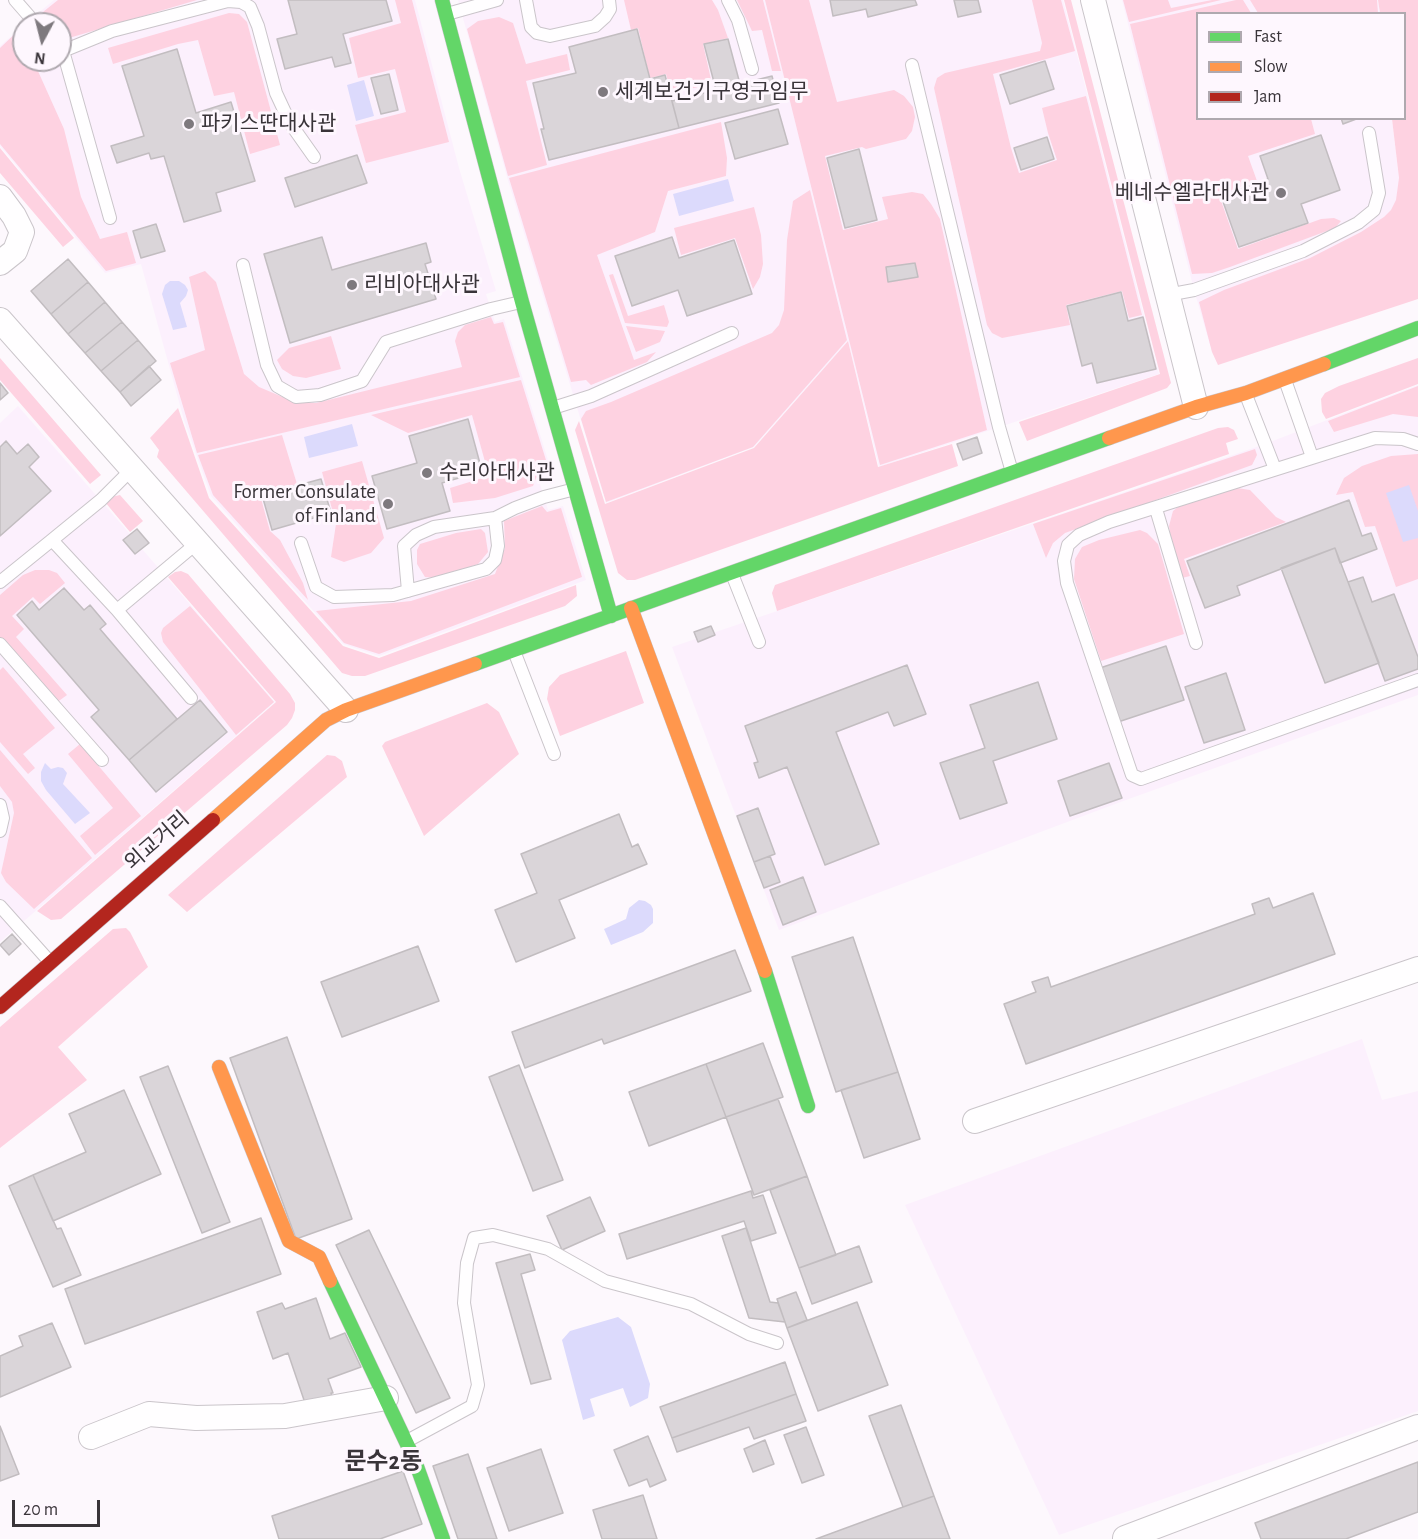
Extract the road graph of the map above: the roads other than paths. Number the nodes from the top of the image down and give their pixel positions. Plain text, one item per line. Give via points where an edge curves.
1 (15, 0) edge
2 (442, 0) edge
3 (497, 0) edge
4 (526, 0) edge
5 (609, 0) edge
6 (728, 0) edge
7 (1093, 0) edge
8 (26, 12) edge
9 (446, 15) junction
10 (72, 45) edge
11 (912, 65) dead end
12 (752, 69) dead end
13 (69, 72) edge
14 (1369, 133) dead end
15 (314, 157) dead end
16 (0, 197) edge
17 (110, 218) dead end
18 (0, 263) edge
19 (243, 265) dead end
20 (1167, 295) junction
21 (522, 302) junction
22 (0, 320) edge
23 (1418, 328) edge
24 (732, 333) dead end
25 (1285, 379) junction
26 (1246, 393) junction
27 (1196, 407) junction
28 (552, 408) junction
29 (1418, 444) edge
30 (1312, 457) junction
31 (1275, 468) junction
32 (131, 470) junction
33 (1012, 472) junction
34 (576, 489) junction
35 (1156, 509) junction
36 (495, 518) junction
37 (52, 540) junction
38 (197, 543) junction
39 (301, 543) dead end
40 (731, 573) junction
41 (0, 582) edge
42 (408, 591) junction
43 (631, 608) junction
44 (117, 610) junction
45 (611, 616) junction
46 (759, 642) dead end
47 (1196, 643) dead end
48 (0, 644) edge
49 (514, 650) junction
50 (1418, 680) edge
51 (191, 698) dead end
52 (346, 710) junction
53 (554, 754) dead end
54 (102, 760) dead end
55 (0, 805) edge
56 (0, 831) edge
57 (0, 906) edge
58 (51, 963) junction
59 (1418, 969) edge
60 (0, 1007) edge
61 (219, 1067) dead end
62 (808, 1106) dead end
63 (975, 1120) dead end
64 (777, 1343) dead end
65 (386, 1398) junction
66 (1418, 1427) edge
67 (91, 1437) dead end
68 (406, 1442) junction
69 (1125, 1538) edge
70 (443, 1539) edge

1 - 8 lane
2 - 9 street
3 - 9 lane
4 - 5 lane via 531,27 549,36 595,26 610,9
6 - 12 lane
7 - 20 street
9 - 21 street
10 - 15 lane via 228,1 241,2 254,17 276,93 290,123
11 - 33 lane
13 - 17 lane
14 - 20 lane via 1378,193 1374,210 1358,223 1303,251 1194,290
16 - 18 street via 22,232 15,251
19 - 21 lane via 267,365 277,386 296,397 320,395 362,381 386,342
20 - 27 street
21 - 28 street
22 - 32 street
23 - 25 street, 외교거리
24 - 28 lane via 591,396
25 - 26 street, 외교거리
25 - 30 lane
26 - 27 street, 외교거리
26 - 31 lane
27 - 33 street, 외교거리
28 - 34 street
29 - 30 lane via 1375,438
30 - 31 lane
31 - 35 lane
32 - 37 lane
32 - 38 street
33 - 40 street, 외교거리
34 - 36 lane via 544,497
34 - 45 street
35 - 47 lane
35 - 50 lane via 1108,522 1079,535 1068,545 1064,561 1067,583 1132,776 1141,779
36 - 42 lane via 498,546 495,560 486,569
36 - 42 lane via 434,527 416,535 404,546
37 - 41 lane
37 - 44 lane
38 - 44 lane
38 - 52 street
39 - 42 lane via 316,587 334,597
40 - 43 street, 외교거리
40 - 46 lane
43 - 45 street, 외교거리
43 - 62 street via 768,979
44 - 51 lane
45 - 49 street, 외교거리
48 - 54 lane
49 - 52 street, 외교거리
49 - 53 lane
52 - 58 street, 외교거리 via 326,720
55 - 56 lane
57 - 58 lane
58 - 60 street, 외교거리
59 - 63 street
61 - 65 street via 289,1241 319,1257
64 - 68 lane via 749,1334 692,1304 605,1281 548,1250 493,1235 474,1238 466,1263 464,1303 478,1385 472,1406
65 - 67 street via 285,1416 196,1418 149,1414
65 - 68 street
66 - 69 street
68 - 70 street

